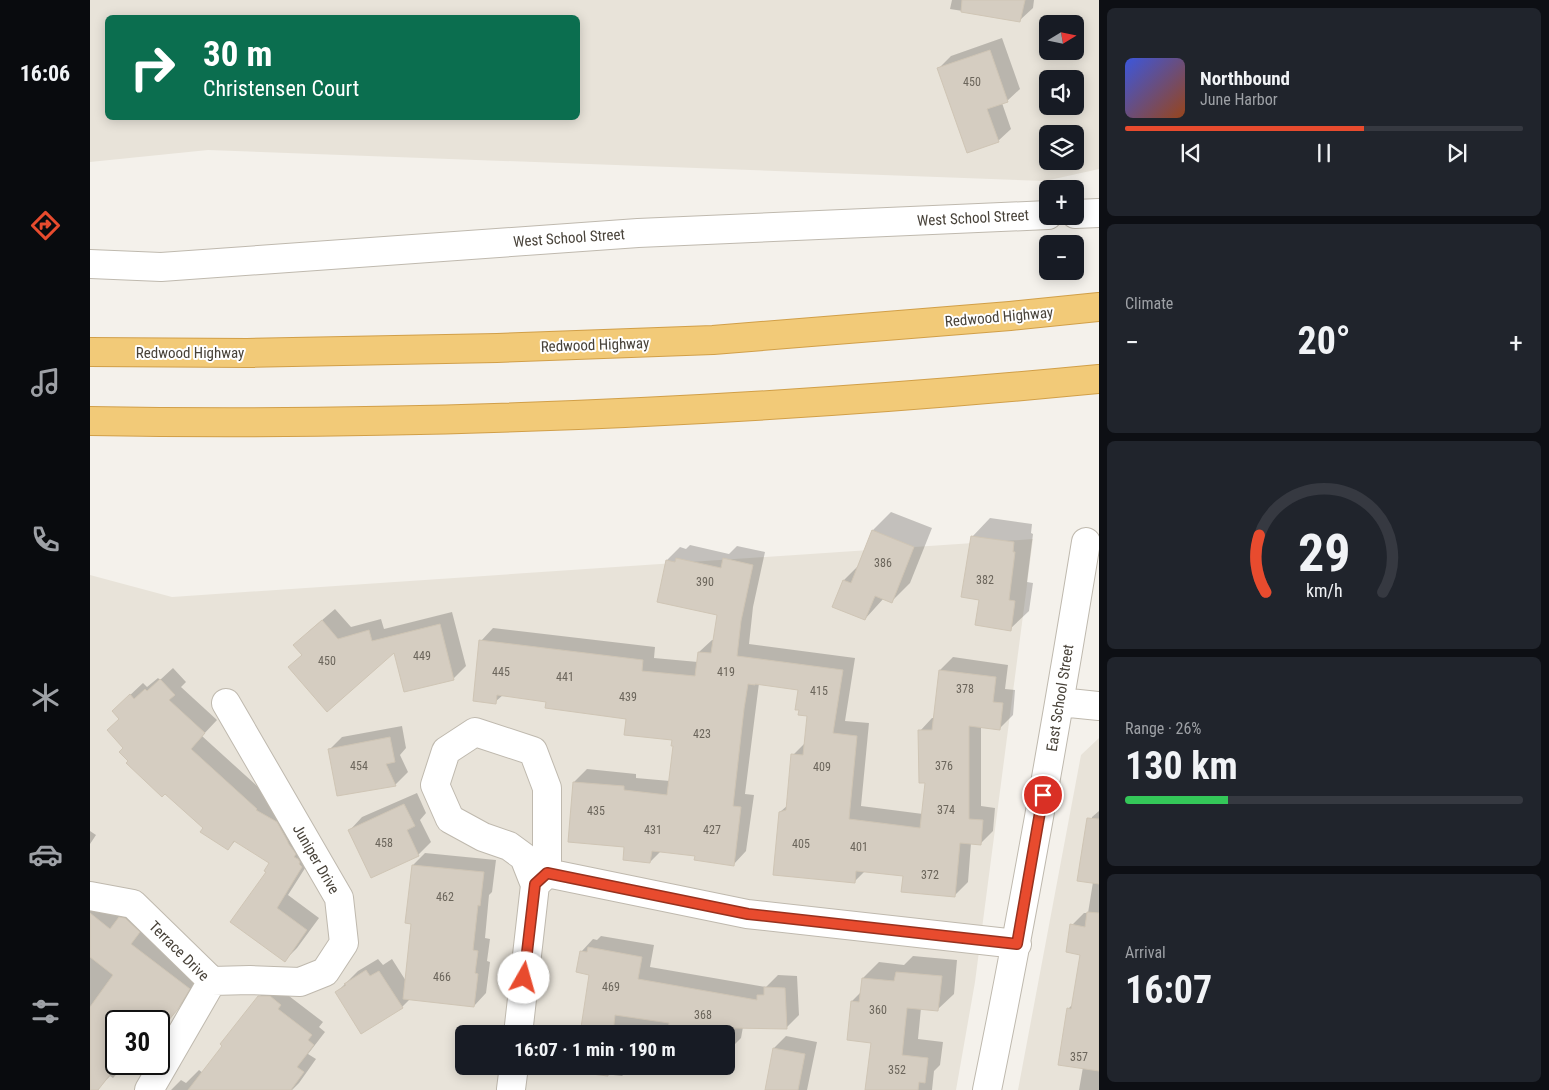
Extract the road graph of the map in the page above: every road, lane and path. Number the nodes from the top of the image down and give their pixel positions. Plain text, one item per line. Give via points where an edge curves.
1 (1099, 213) edge
2 (1084, 214) edge
3 (1039, 215) edge
4 (90, 264) edge
5 (1099, 307) edge
6 (90, 352) edge
7 (1099, 379) edge
8 (90, 421) edge
9 (1086, 542) dead end
10 (1060, 702) junction
11 (226, 703) dead end
12 (1099, 706) edge
13 (541, 879) junction
14 (90, 896) edge
15 (1017, 944) junction
16 (212, 982) junction
17 (519, 1025) edge
18 (513, 1075) edge
19 (149, 1090) edge
20 (511, 1090) edge
21 (987, 1090) edge

1 - 2 street
3 - 4 street, West School Street via 638,233 161,267
5 - 6 highway, Redwood Highway via 713,340 247,353
7 - 8 highway via 760,406 563,416 349,422
9 - 10 street, East School Street
10 - 12 street
10 - 15 street, East School Street
11 - 16 street, Juniper Drive via 339,898 344,943 325,972 300,982
13 - 13 street via 547,788 533,751 475,732 446,751 435,784 450,820 509,846 524,857
13 - 15 street via 748,914
13 - 17 street
14 - 16 street, Terrace Drive via 133,904
15 - 21 street, East School Street
16 - 19 street, Terrace Drive
18 - 20 street

